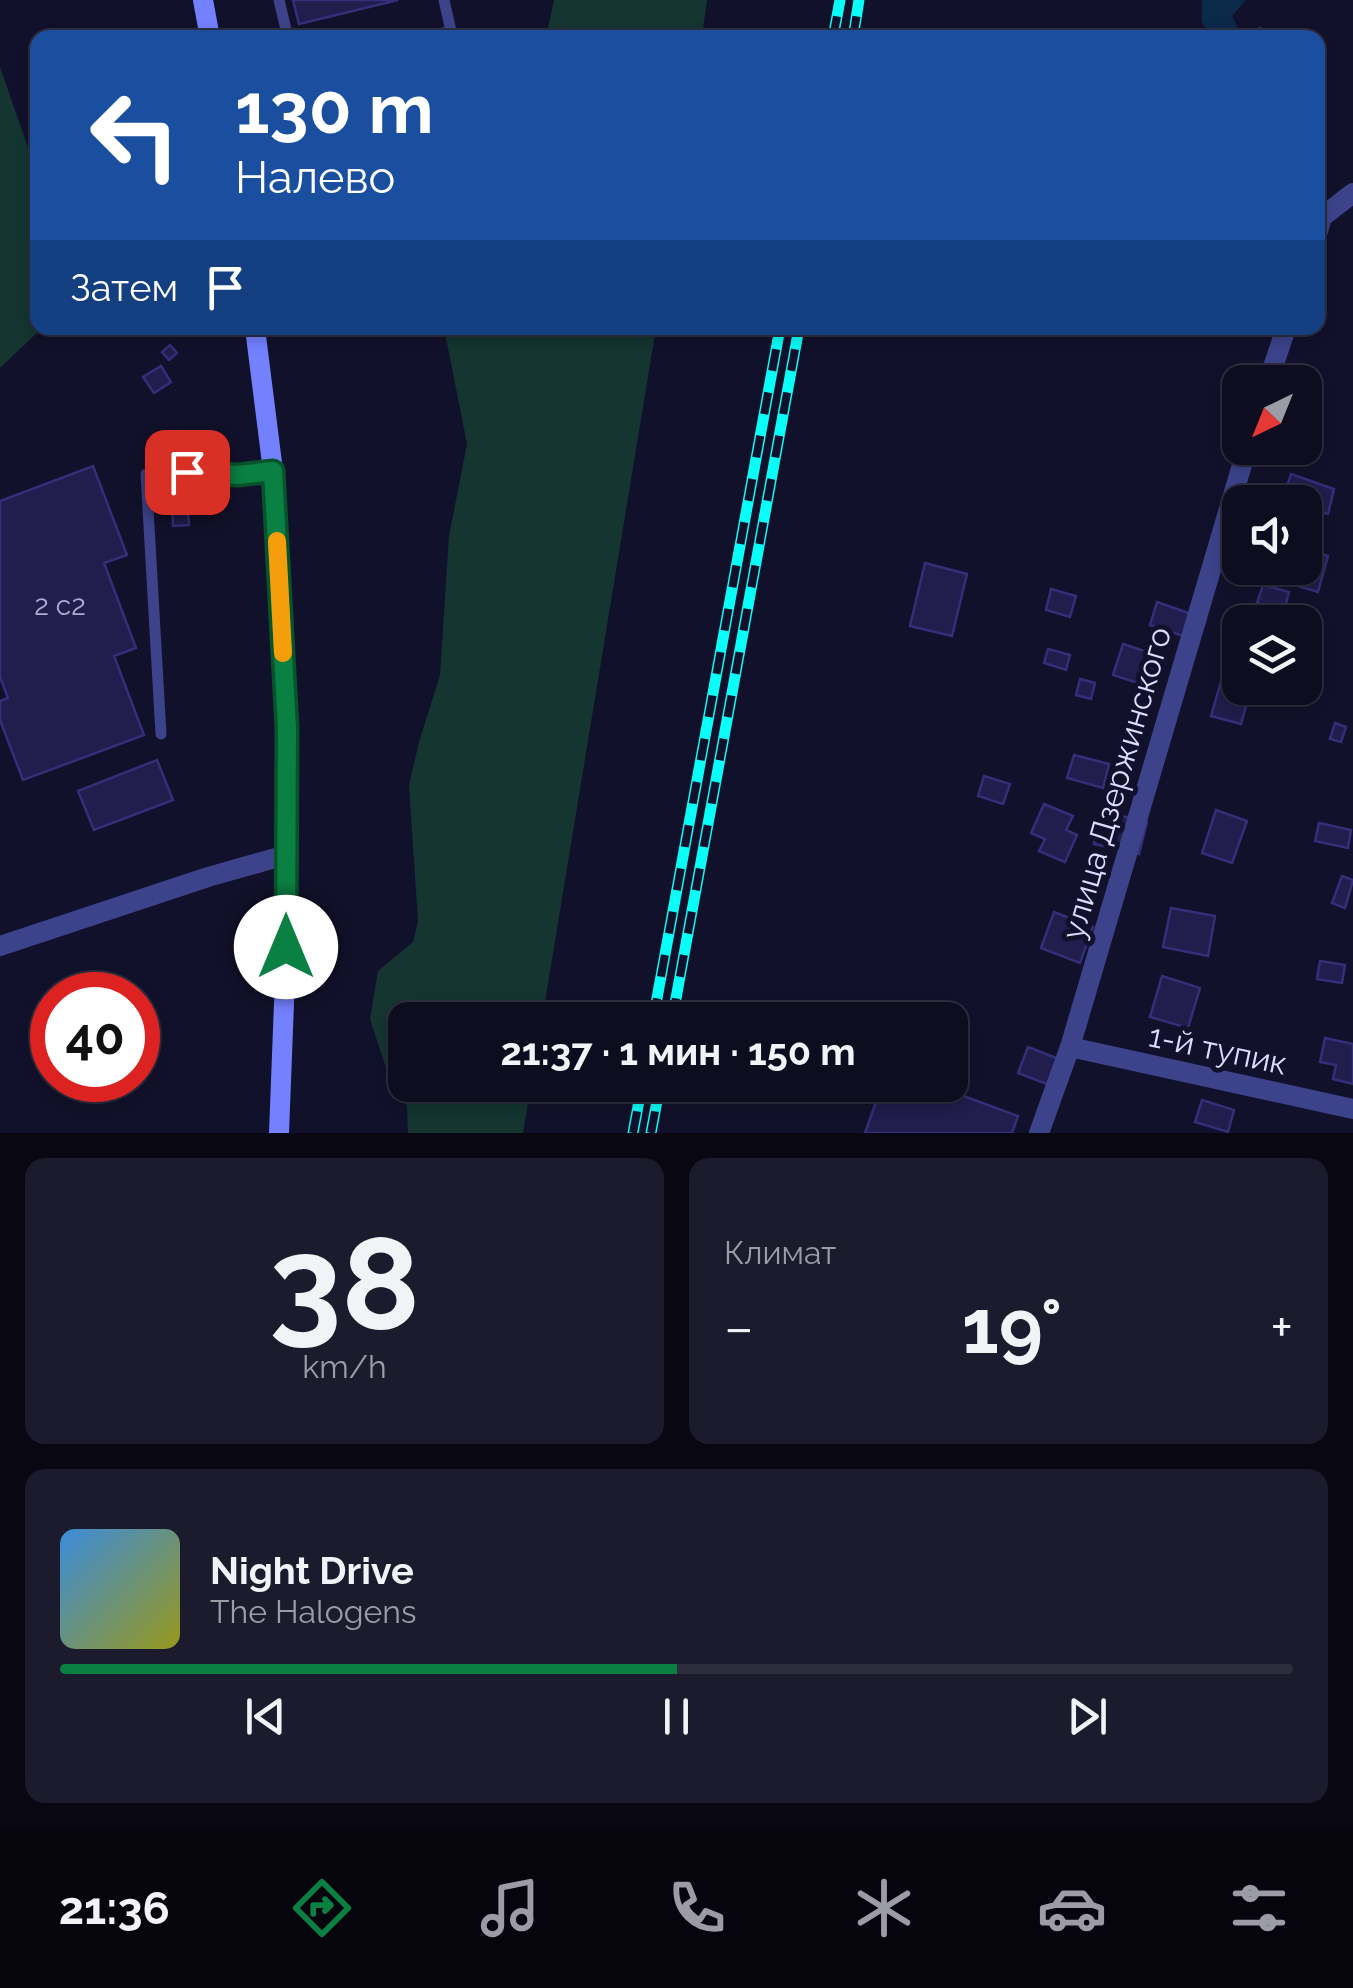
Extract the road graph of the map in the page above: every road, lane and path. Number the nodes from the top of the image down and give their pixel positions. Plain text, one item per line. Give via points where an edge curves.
1 (203, 0) edge
2 (279, 0) edge
3 (444, 0) edge
4 (209, 30) edge
5 (286, 30) edge
6 (451, 30) edge
7 (1353, 193) edge
8 (1325, 214) edge
9 (257, 335) edge
10 (1284, 335) edge
11 (1274, 365) edge
12 (1242, 465) edge
13 (273, 471) junction
14 (161, 734) dead end
15 (286, 855) junction
16 (0, 946) edge
17 (1070, 1047) junction
18 (1353, 1109) edge
19 (279, 1133) edge
20 (1038, 1133) edge

1 - 4 street
2 - 5 lane
3 - 6 lane
7 - 8 street
9 - 13 street
10 - 11 street
12 - 17 street, улица Дзержинского
13 - 14 lane via 146,474
13 - 15 street via 287,728
15 - 16 street
15 - 19 street
17 - 18 street, 1-й тупик
17 - 20 street, улица Дзержинского

